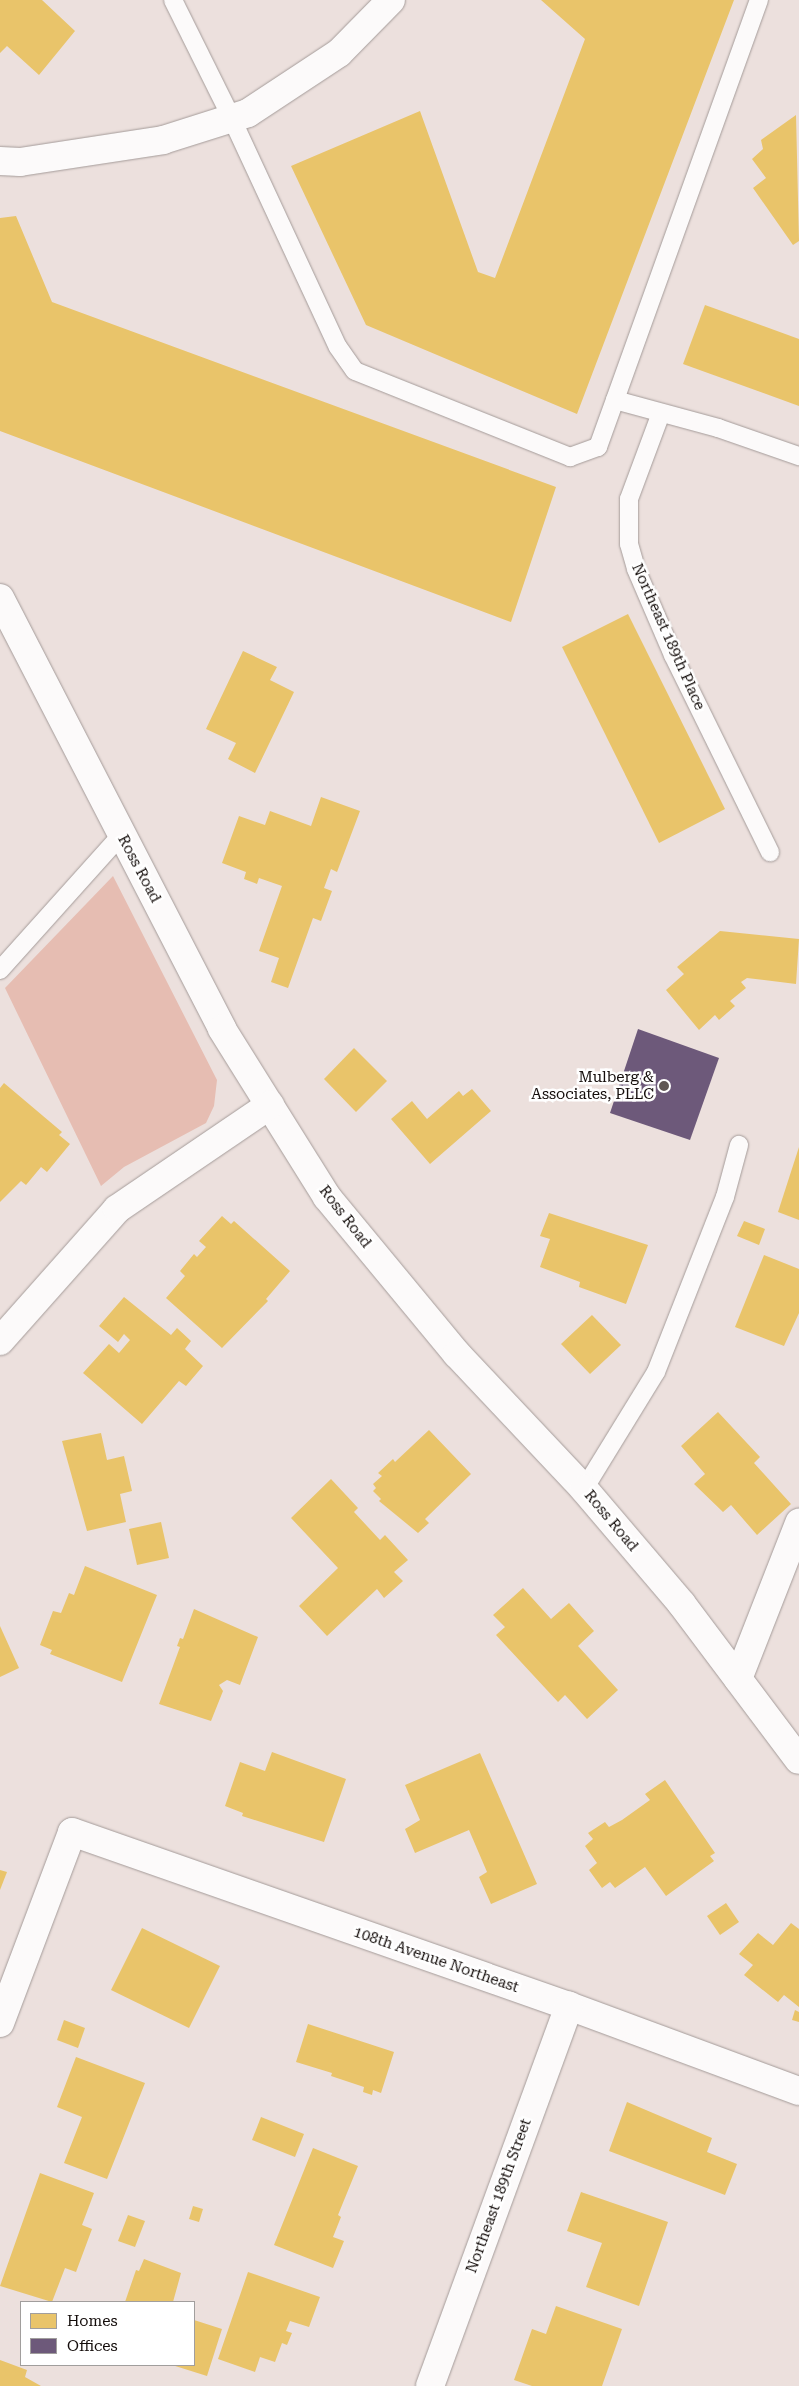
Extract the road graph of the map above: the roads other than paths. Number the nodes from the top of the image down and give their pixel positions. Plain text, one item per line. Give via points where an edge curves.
1 (172, 0) edge
2 (391, 0) edge
3 (759, 0) edge
4 (232, 119) junction
5 (0, 161) edge
6 (615, 400) junction
7 (662, 413) junction
8 (799, 456) edge
9 (0, 598) edge
10 (121, 835) junction
11 (770, 852) dead end
12 (0, 970) edge
13 (270, 1106) junction
14 (739, 1145) dead end
15 (0, 1341) edge
16 (584, 1489) junction
17 (799, 1523) edge
18 (738, 1678) junction
19 (799, 1760) edge
20 (569, 2006) junction
21 (2, 2014) edge
22 (799, 2091) edge
23 (430, 2386) edge

1 - 4 lane
2 - 4 street via 339,53 248,113
3 - 6 lane
4 - 5 street via 163,140 20,162
4 - 6 lane via 338,347 355,371 570,457 598,447
6 - 7 lane
7 - 8 lane
7 - 11 lane, Northeast 189th Place via 629,499 629,544 636,569 673,655
9 - 10 street, Ross Road
10 - 12 lane
10 - 13 street, Ross Road via 222,1029
13 - 15 street via 117,1209
13 - 16 street, Ross Road via 327,1197 457,1354
14 - 16 lane via 725,1196 656,1372
16 - 18 street, Ross Road via 681,1603
17 - 18 street
18 - 19 street, Ross Road
20 - 21 street, 108th Avenue Northeast via 72,1832
20 - 22 street, 108th Avenue Northeast
20 - 23 street, Northeast 189th Street

